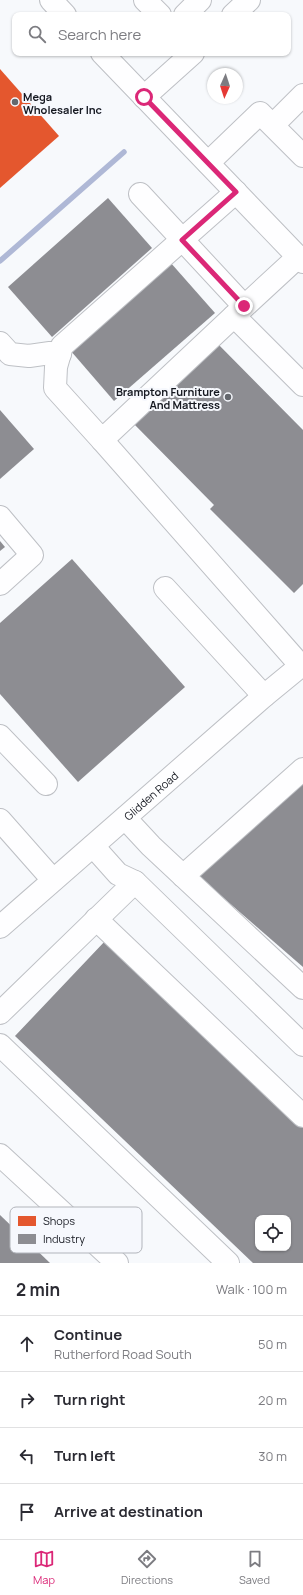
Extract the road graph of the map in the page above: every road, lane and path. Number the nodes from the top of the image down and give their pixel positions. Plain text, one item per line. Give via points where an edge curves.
1 (51, 0) edge
2 (145, 0) edge
3 (200, 0) edge
4 (249, 0) edge
5 (62, 12) edge
6 (157, 12) edge
7 (188, 12) edge
8 (237, 12) edge
9 (105, 56) edge
10 (190, 56) edge
11 (303, 95) edge
12 (144, 97) junction
13 (273, 125) junction
14 (303, 156) edge
15 (208, 163) junction
16 (236, 192) junction
17 (140, 194) dead end
18 (182, 240) junction
19 (301, 260) edge
20 (239, 311) junction
21 (0, 343) edge
22 (60, 354) junction
23 (303, 385) edge
24 (102, 440) junction
25 (0, 517) edge
26 (0, 584) edge
27 (165, 588) dead end
28 (302, 665) edge
29 (264, 696) junction
30 (0, 736) edge
31 (303, 769) edge
32 (46, 784) dead end
33 (125, 818) junction
34 (0, 820) edge
35 (93, 846) junction
36 (183, 876) junction
37 (54, 880) junction
38 (135, 882) junction
39 (96, 919) junction
40 (0, 927) edge
41 (303, 988) edge
42 (0, 1013) edge
43 (0, 1044) edge
44 (303, 1045) edge
45 (303, 1116) edge
46 (0, 1155) edge
47 (57, 1207) edge
48 (107, 1253) edge
49 (118, 1263) edge
50 (228, 1263) edge

1 - 5 street
2 - 6 street
3 - 7 street
4 - 8 street
9 - 12 street
10 - 12 street
11 - 13 street
12 - 15 street
13 - 14 street
13 - 15 street via 260,113
15 - 16 street
16 - 18 street
16 - 19 street
17 - 18 street
18 - 20 street
18 - 22 street via 62,346
19 - 20 street
20 - 23 street
20 - 24 street
21 - 22 street via 10,354
22 - 24 street via 56,367 55,388
24 - 28 street
25 - 26 street via 32,555
27 - 29 street
28 - 29 street, Glidden Road
29 - 33 street, Glidden Road
30 - 32 street
31 - 36 street
33 - 35 street, Glidden Road
33 - 36 street
34 - 37 street
35 - 37 street, Glidden Road
35 - 38 street via 118,874
36 - 41 street
37 - 40 street, Glidden Road
38 - 39 street
38 - 44 street
39 - 42 street
39 - 45 street
43 - 50 street
46 - 47 street
48 - 49 street

